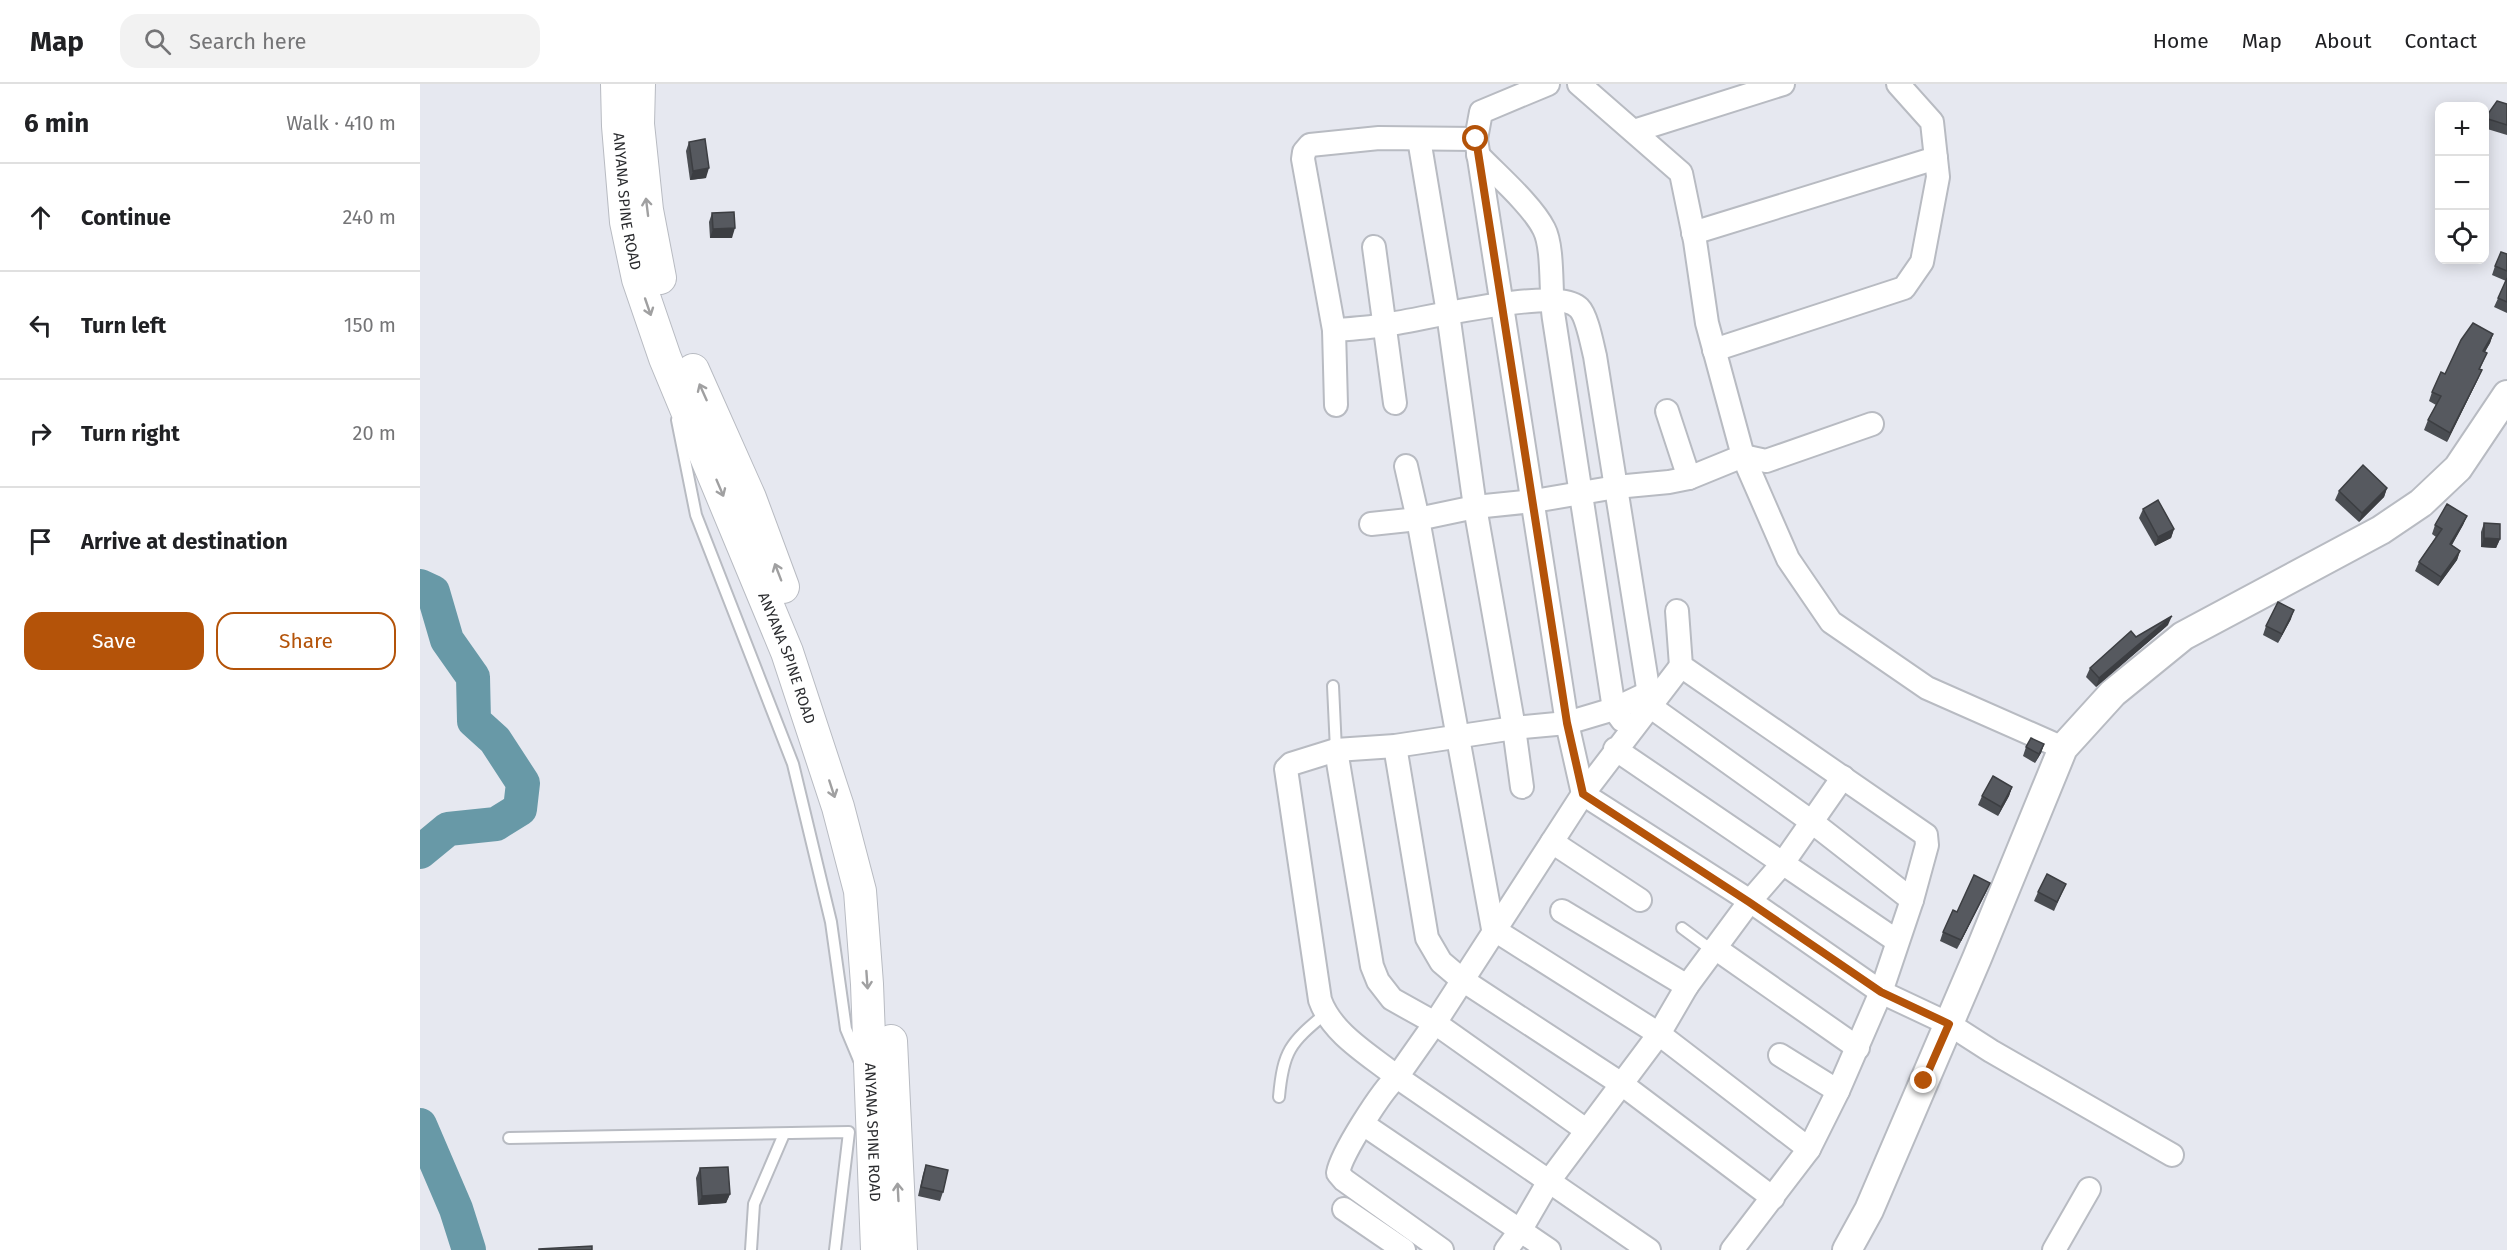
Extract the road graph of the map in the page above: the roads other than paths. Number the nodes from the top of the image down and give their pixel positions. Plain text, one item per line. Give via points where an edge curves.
1 (617, 84) edge
2 (639, 84) edge
3 (1548, 84) edge
4 (1783, 84) edge
5 (1898, 84) edge
6 (1584, 85) edge
7 (1634, 131) junction
8 (1419, 139) junction
9 (1477, 147) junction
10 (1936, 158) junction
11 (1693, 233) junction
12 (1374, 247) dead end
13 (1551, 299) junction
14 (1501, 305) junction
15 (1448, 313) junction
16 (1385, 325) junction
17 (1334, 330) junction
18 (1714, 350) junction
19 (2507, 395) edge
20 (1395, 403) dead end
21 (1336, 405) dead end
22 (1667, 411) dead end
23 (1872, 424) dead end
24 (1743, 456) junction
25 (1406, 466) dead end
26 (1689, 478) junction
27 (1616, 487) junction
28 (1580, 494) junction
29 (1534, 501) junction
30 (1475, 507) junction
31 (1418, 519) junction
32 (1371, 524) dead end
33 (1677, 611) dead end
34 (1681, 666) junction
35 (1333, 686) dead end
36 (1650, 700) junction
37 (1614, 709) junction
38 (1567, 723) junction
39 (1514, 728) junction
40 (1630, 731) junction
41 (1458, 736) junction
42 (1395, 746) junction
43 (2063, 747) junction
44 (1615, 749) junction
45 (1336, 750) junction
46 (1843, 777) junction
47 (1522, 788) dead end
48 (1583, 794) junction
49 (1812, 822) junction
50 (1552, 842) junction
51 (1783, 863) junction
52 (1640, 900) dead end
53 (1912, 900) junction
54 (1749, 902) junction
55 (1562, 910) dead end
56 (1682, 928) dead end
57 (1493, 929) junction
58 (1897, 941) junction
59 (1714, 950) junction
60 (1461, 979) junction
61 (1687, 986) junction
62 (1881, 992) junction
63 (1325, 1014) junction
64 (1435, 1023) junction
65 (1949, 1024) junction
66 (1659, 1034) junction
67 (1858, 1048) junction
68 (1780, 1055) dead end
69 (1397, 1077) junction
70 (1623, 1085) junction
71 (1838, 1091) junction
72 (1279, 1097) dead end
73 (1363, 1124) junction
74 (1586, 1130) junction
75 (784, 1134) junction
76 (509, 1138) dead end
77 (1809, 1149) junction
78 (2172, 1155) dead end
79 (1550, 1181) junction
80 (2089, 1189) dead end
81 (1773, 1198) junction
82 (1344, 1209) dead end
83 (1520, 1231) junction
84 (751, 1250) edge
85 (835, 1250) edge
86 (877, 1250) edge
87 (901, 1250) edge
88 (1404, 1250) edge
89 (1442, 1250) edge
90 (1506, 1250) edge
91 (1549, 1250) edge
92 (1649, 1250) edge
93 (1732, 1250) edge
94 (1847, 1250) edge
95 (2054, 1250) edge

1 -> 86 main road, ANYANA SPINE ROAD via 626,222 638,279 665,358 788,652 838,807 860,891
87 -> 2 main road, ANYANA SPINE ROAD via 887,975 878,886 857,797 805,645 750,498 682,345 658,272 642,167
3 - 9 street via 1481,112
4 - 7 street
5 - 10 street via 1932,122
6 - 7 street
7 - 11 street via 1681,173
8 - 9 street
8 - 15 street
8 - 17 street via 1379,138 1310,145 1304,152
9 - 13 street via 1545,229
9 - 14 street
10 - 11 street
10 - 18 street via 1938,177 1922,262 1904,288
11 - 18 street
12 - 16 street
13 - 14 street
13 - 27 street via 1580,308 1595,356
13 - 28 street
14 - 15 street
14 - 29 street
15 - 16 street
15 - 30 street
16 - 17 street
16 - 20 street
17 - 21 street
18 - 24 street
19 - 43 street via 2458,468 2421,503 2381,530 2183,636 2113,693
22 - 26 street
23 - 24 street via 1766,461
24 - 26 street
24 - 43 street via 1788,559 1831,622 1927,688
25 - 31 street
26 - 27 street
27 - 28 street
27 - 36 street
28 - 29 street
28 - 37 street
29 - 30 street
29 - 38 street
30 - 31 street
30 - 39 street
31 - 32 street
31 - 41 street
33 - 34 street
34 - 36 street
34 - 46 street
35 - 45 lane
36 - 37 street
36 - 40 street
36 - 49 street
37 - 38 street
37 - 40 street
38 - 39 street
38 - 48 street
39 - 41 street
39 - 47 street
40 - 44 street
41 - 42 street
41 - 57 street
42 - 45 street
42 - 60 street via 1427,938 1441,962
43 - 65 street
44 - 48 street
44 - 51 street
45 - 63 street via 1286,769
45 - 64 street via 1372,966 1392,999
46 - 49 street
46 - 53 street via 1926,835 1927,845
48 - 50 street
48 - 54 street
49 - 51 street
49 - 53 street
50 - 52 street
50 - 57 street
51 - 54 street
51 - 58 street
53 - 58 street
54 - 59 street
54 - 62 street
55 - 61 street
56 - 59 lane
57 - 60 street
57 - 66 street
58 - 62 street
59 - 61 street
59 - 67 street
60 - 64 street
60 - 70 street
61 - 66 street
62 - 65 street
62 - 67 street
63 - 69 street
63 - 72 lane via 1288,1051 1281,1071
64 - 69 street
64 - 74 street
65 - 78 street
65 - 94 street via 1869,1210
66 - 70 street
66 - 77 street
67 - 71 street
68 - 71 street
69 - 73 street via 1385,1088
69 - 79 street
70 - 74 street
70 - 81 street
71 - 77 street
73 - 83 street
73 - 89 street via 1338,1173
74 - 79 street
75 - 76 lane
75 - 84 lane via 754,1204
75 - 85 lane via 849,1132
77 - 81 street
79 - 83 street
79 - 92 street
80 - 95 street
81 - 93 street
82 - 88 street
83 - 90 street
83 - 91 street

